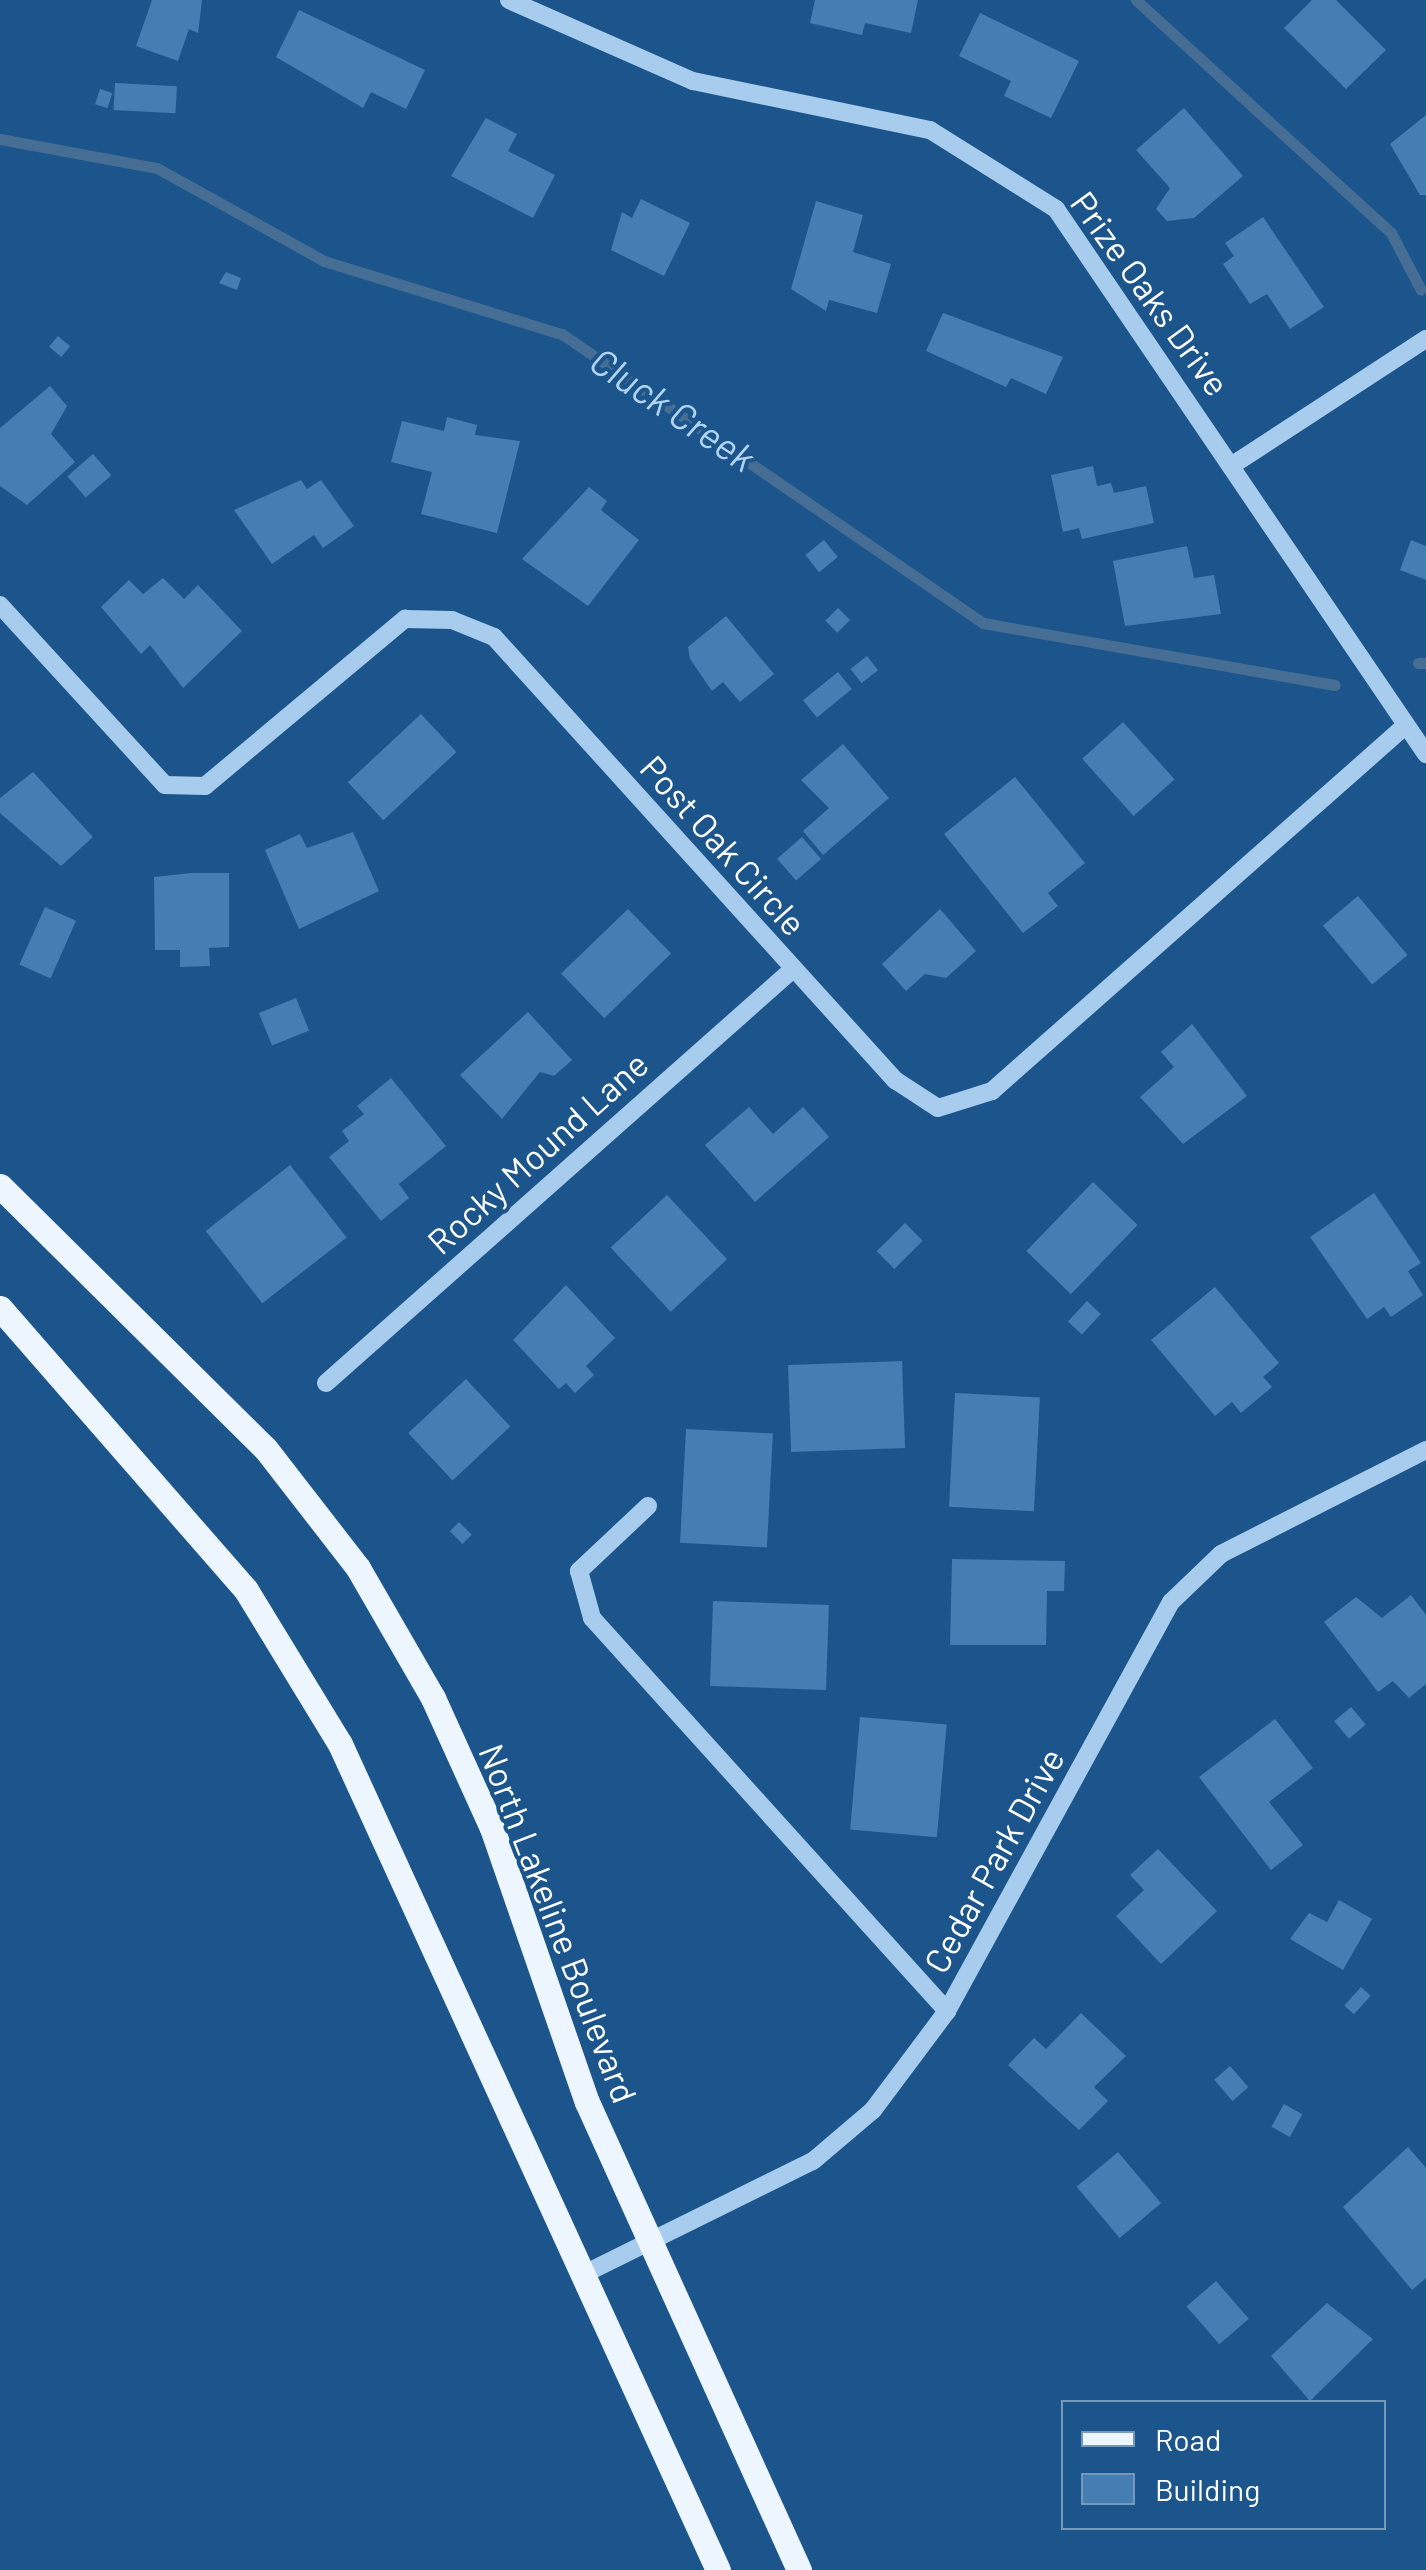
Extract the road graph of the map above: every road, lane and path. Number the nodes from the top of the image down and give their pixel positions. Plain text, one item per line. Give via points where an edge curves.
1 (509, 0) edge
2 (1426, 339) edge
3 (1234, 464) junction
4 (0, 605) edge
5 (1405, 726) junction
6 (1426, 754) edge
7 (792, 970) junction
8 (0, 1186) edge
9 (0, 1308) edge
10 (326, 1383) dead end
11 (1426, 1450) edge
12 (648, 1506) dead end
13 (947, 2011) junction
14 (652, 2246) junction
15 (584, 2274) junction
16 (718, 2570) edge
17 (798, 2570) edge

1 - 3 street, Prize Oaks Drive via 693,81 930,130 1056,209
2 - 3 street
3 - 5 street, Prize Oaks Drive
4 - 7 street, Post Oak Circle via 165,785 205,786 405,619 452,620 494,637
5 - 6 street, Prize Oaks Drive
5 - 7 street, Post Oak Circle via 992,1091 938,1108 894,1080
7 - 10 street, Rocky Mound Lane
8 - 14 main road, North Lakeline Boulevard via 154,1328 266,1448 358,1568 433,1698 492,1828 588,2102
9 - 15 main road via 246,1590 340,1744
11 - 13 street, Cedar Park Drive via 1220,1554 1171,1602
12 - 13 street via 579,1571 592,1618
13 - 14 street, Cedar Park Drive via 873,2110 812,2161
14 - 15 street, Cedar Park Drive
14 - 17 main road, North Lakeline Boulevard
15 - 16 main road

